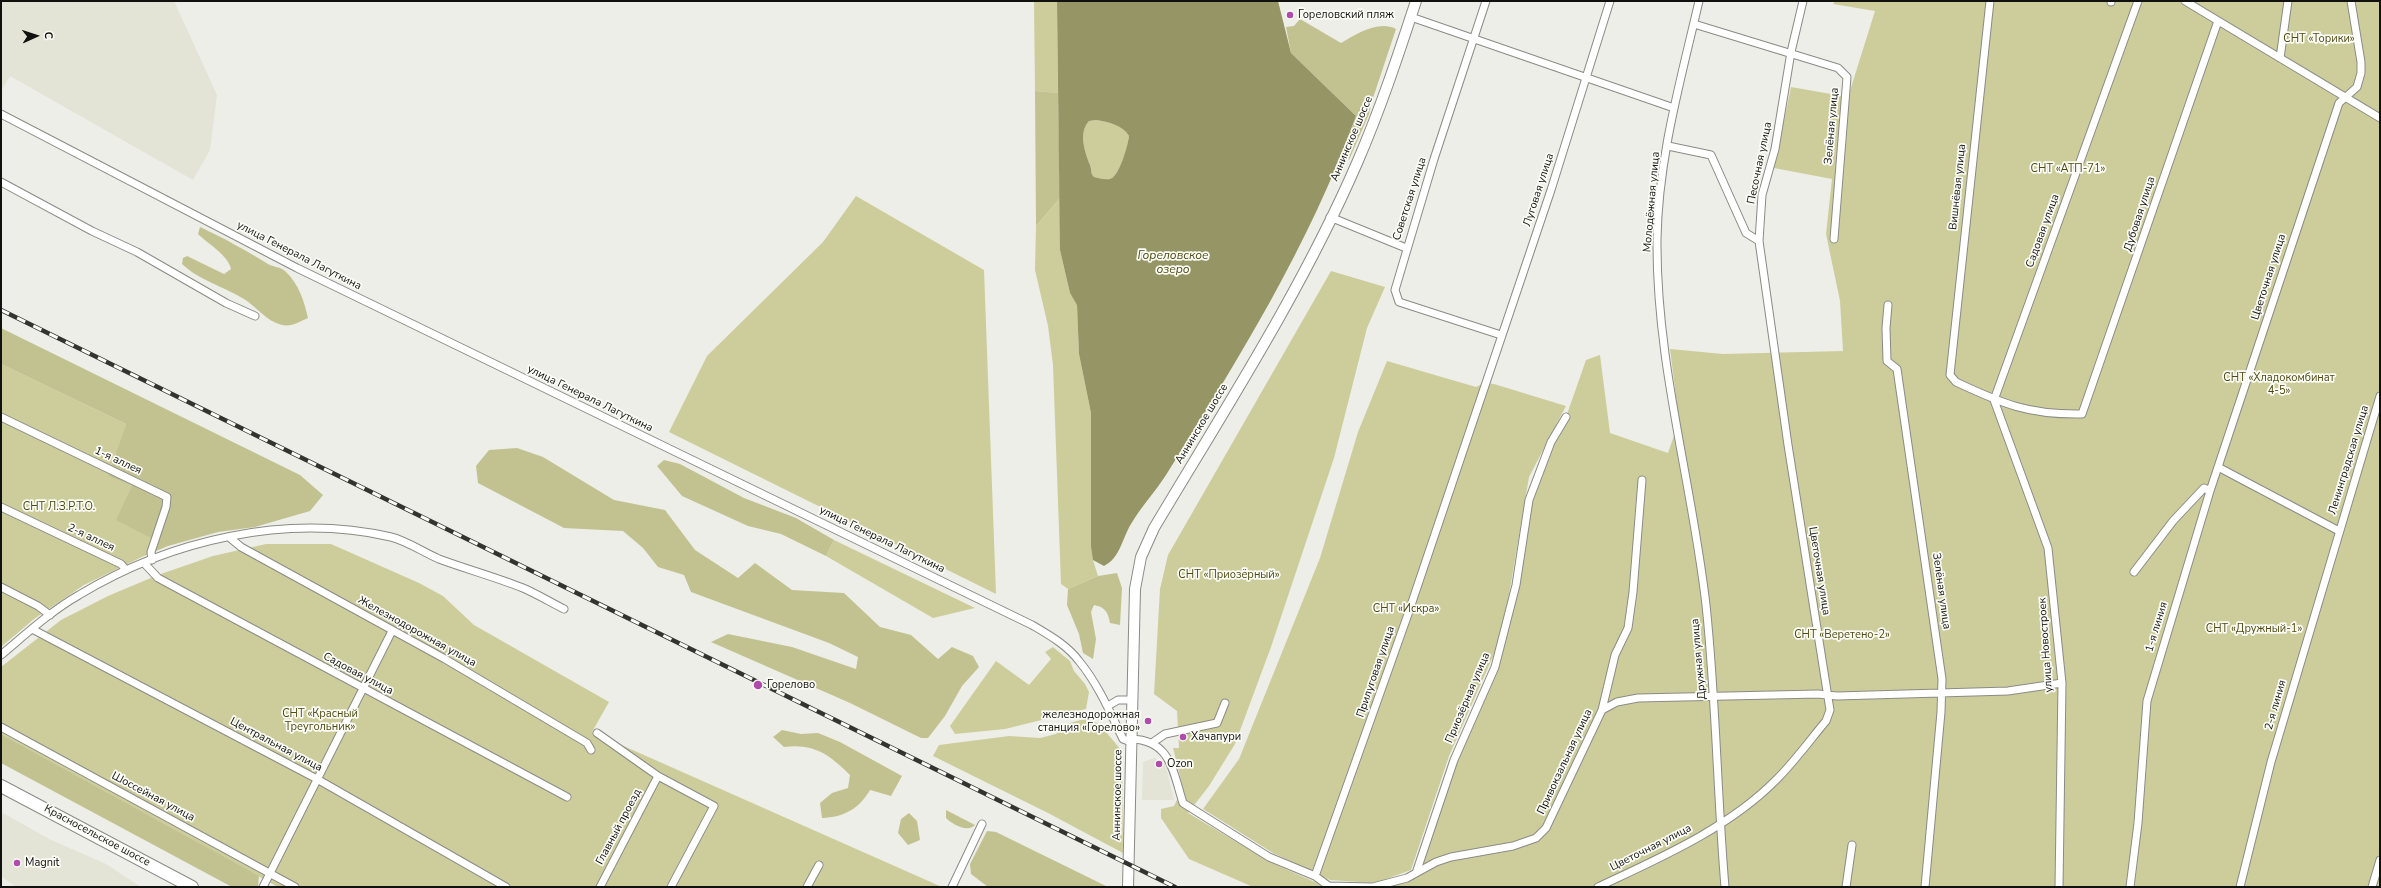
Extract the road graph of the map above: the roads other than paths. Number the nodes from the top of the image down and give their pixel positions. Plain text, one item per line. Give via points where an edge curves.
1 (1416, 1) edge
2 (1486, 1) edge
3 (1610, 1) edge
4 (1699, 1) edge
5 (1803, 1) edge
6 (1990, 1) edge
7 (2138, 1) edge
8 (2185, 1) edge
9 (2288, 1) edge
10 (2351, 1) edge
11 (1411, 17) junction
12 (2218, 21) junction
13 (1694, 24) junction
14 (1474, 39) junction
15 (1791, 52) junction
16 (2280, 58) junction
17 (1586, 77) junction
18 (2345, 97) junction
19 (1674, 108) junction
20 (1, 114) edge
21 (2380, 118) edge
22 (1668, 146) junction
23 (1, 182) edge
24 (1330, 217) junction
25 (1834, 240) dead end
26 (1759, 241) junction
27 (1406, 248) junction
28 (1888, 305) dead end
29 (255, 316) dead end
30 (1501, 335) junction
31 (1774, 354) joint
32 (1484, 383) joint
33 (2380, 396) edge
34 (1994, 400) junction
35 (1566, 416) dead end
36 (1, 417) edge
37 (1677, 431) joint
38 (2218, 467) junction
39 (1642, 480) dead end
40 (2210, 491) junction
41 (1, 507) edge
42 (2339, 531) junction
43 (229, 537) junction
44 (152, 560) junction
45 (144, 563) junction
46 (126, 570) junction
47 (2134, 572) dead end
48 (1, 587) edge
49 (564, 609) dead end
50 (50, 615) junction
51 (32, 629) junction
52 (392, 631) junction
53 (1, 655) edge
54 (2062, 683) junction
55 (363, 689) junction
56 (1941, 693) junction
57 (1828, 695) junction
58 (1714, 696) junction
59 (1132, 700) junction
60 (1225, 703) dead end
61 (1108, 706) junction
62 (1602, 710) junction
63 (1, 727) edge
64 (596, 733) dead end
65 (1131, 741) junction
66 (1152, 742) junction
67 (591, 750) dead end
68 (658, 776) junction
69 (317, 780) junction
70 (1, 786) edge
71 (567, 797) dead end
72 (1719, 823) junction
73 (982, 824) dead end
74 (1852, 845) dead end
75 (2380, 860) edge
76 (819, 864) dead end
77 (269, 873) junction
78 (1416, 873) junction
79 (1315, 876) junction
80 (1329, 886) edge
81 (192, 887) edge
82 (263, 887) edge
83 (295, 887) edge
84 (506, 887) edge
85 (600, 887) edge
86 (671, 887) edge
87 (807, 887) edge
88 (952, 887) edge
89 (1128, 887) edge
90 (1598, 887) edge
91 (1725, 887) edge
92 (1846, 887) edge
93 (1925, 887) edge
94 (2059, 887) edge
95 (2130, 887) edge
96 (2240, 887) edge
97 (2372, 887) edge

1 - 11 main road, Аннинское шоссе
2 - 14 street, Советская улица
3 - 17 street, Луговая улица
4 - 13 street, Молодёжная улица
5 - 15 street, Песочная улица
6 - 34 street, Вишнёвая улица via 1950,375 1956,382
7 - 34 street, Садовая улица
8 - 12 street
9 - 16 street
10 - 18 street, Цветочная улица via 2361,67 2357,87
11 - 14 street
11 - 24 main road, Аннинское шоссе via 1357,164
12 - 16 street
12 - 34 street, Дубовая улица via 2082,414 2057,415 2015,408
13 - 15 street, Зелёная улица
13 - 19 street, Молодёжная улица
14 - 17 street
14 - 27 street, Советская улица
15 - 25 street, Зелёная улица via 1838,68 1847,77
15 - 26 street, Песочная улица via 1775,149 1762,195
16 - 18 street
17 - 19 street
17 - 30 street, Луговая улица
18 - 21 street
18 - 38 street, Цветочная улица via 2339,103
19 - 22 street, Молодёжная улица
20 - 61 street, улица Генерала Лагуткина via 297,268 1032,625 1057,640 1079,660
22 - 26 street via 1711,156 1746,232
22 - 37 street, Молодёжная улица via 1657,238 1658,296
23 - 29 street via 137,252 226,303
24 - 27 street
24 - 59 main road, Аннинское шоссе via 1299,281 1154,528 1141,557 1135,589
26 - 31 street, Песочная улица
27 - 30 street, Советская улица via 1394,290 1399,302
28 - 56 street, Зелёная улица via 1887,361 1897,369 1931,594 1942,680
30 - 32 street, Луговая улица
31 - 57 street, Цветочная улица
32 - 79 street, Прилуговая улица via 1407,616
33 - 42 street, Ленинградская улица
34 - 54 street, улица Новостроек via 2048,548
35 - 78 street, Приозёрная улица via 1551,442 1529,500 1516,585 1495,666 1454,760
36 - 44 street, 1-я аллея via 167,496
37 - 58 street, Дружная улица via 1706,603
38 - 40 street, Цветочная улица
38 - 42 street
39 - 62 street, Привокзальная улица via 1628,628 1615,654
40 - 47 street via 2204,488 2183,510
40 - 95 street, 1-я линия via 2147,701 2138,823
41 - 46 street, 2-я аллея via 121,564
42 - 96 street, 2-я линия via 2271,762
43 - 44 street
43 - 49 street via 288,528 322,528 393,538 438,558 524,589
43 - 52 street, Железнодорожная улица via 240,547
44 - 45 street
45 - 46 street
45 - 55 street, Садовая улица via 158,578
46 - 50 street via 77,596
48 - 50 street
50 - 51 street
51 - 53 street
51 - 69 street, Центральная улица
52 - 55 street
52 - 67 street, Железнодорожная улица via 445,659 587,743
54 - 56 street via 2029,689
54 - 94 street, улица Новостроек
55 - 69 street
55 - 71 street, Садовая улица
56 - 57 street
56 - 93 street, Зелёная улица
57 - 58 street
57 - 72 street, Цветочная улица via 1830,710 1826,721 1782,773 1741,810
58 - 62 street via 1638,698 1617,702
58 - 72 street, Дружная улица
59 - 61 street via 1118,700
59 - 65 main road, Аннинское шоссе
60 - 66 street via 1217,723 1165,734
61 - 65 street, улица Генерала Лагуткина via 1123,739
62 - 78 street, Привокзальная улица via 1546,828 1536,838 1513,846 1451,857
63 - 77 street, Шоссейная улица
64 - 68 street
65 - 66 street
65 - 89 main road, Аннинское шоссе
66 - 79 street via 1161,749 1170,762 1183,803 1269,857
68 - 85 street, Главный проезд
68 - 86 street via 714,806
69 - 77 street
69 - 84 street, Центральная улица
70 - 81 highway, Красносельское шоссе
72 - 90 street, Цветочная улица via 1659,858
72 - 91 street, Дружная улица
73 - 88 street
74 - 92 street
75 - 97 street
76 - 87 street
77 - 82 street
77 - 83 street, Шоссейная улица
78 - 80 street, Привокзальная улица via 1373,887
79 - 80 street

